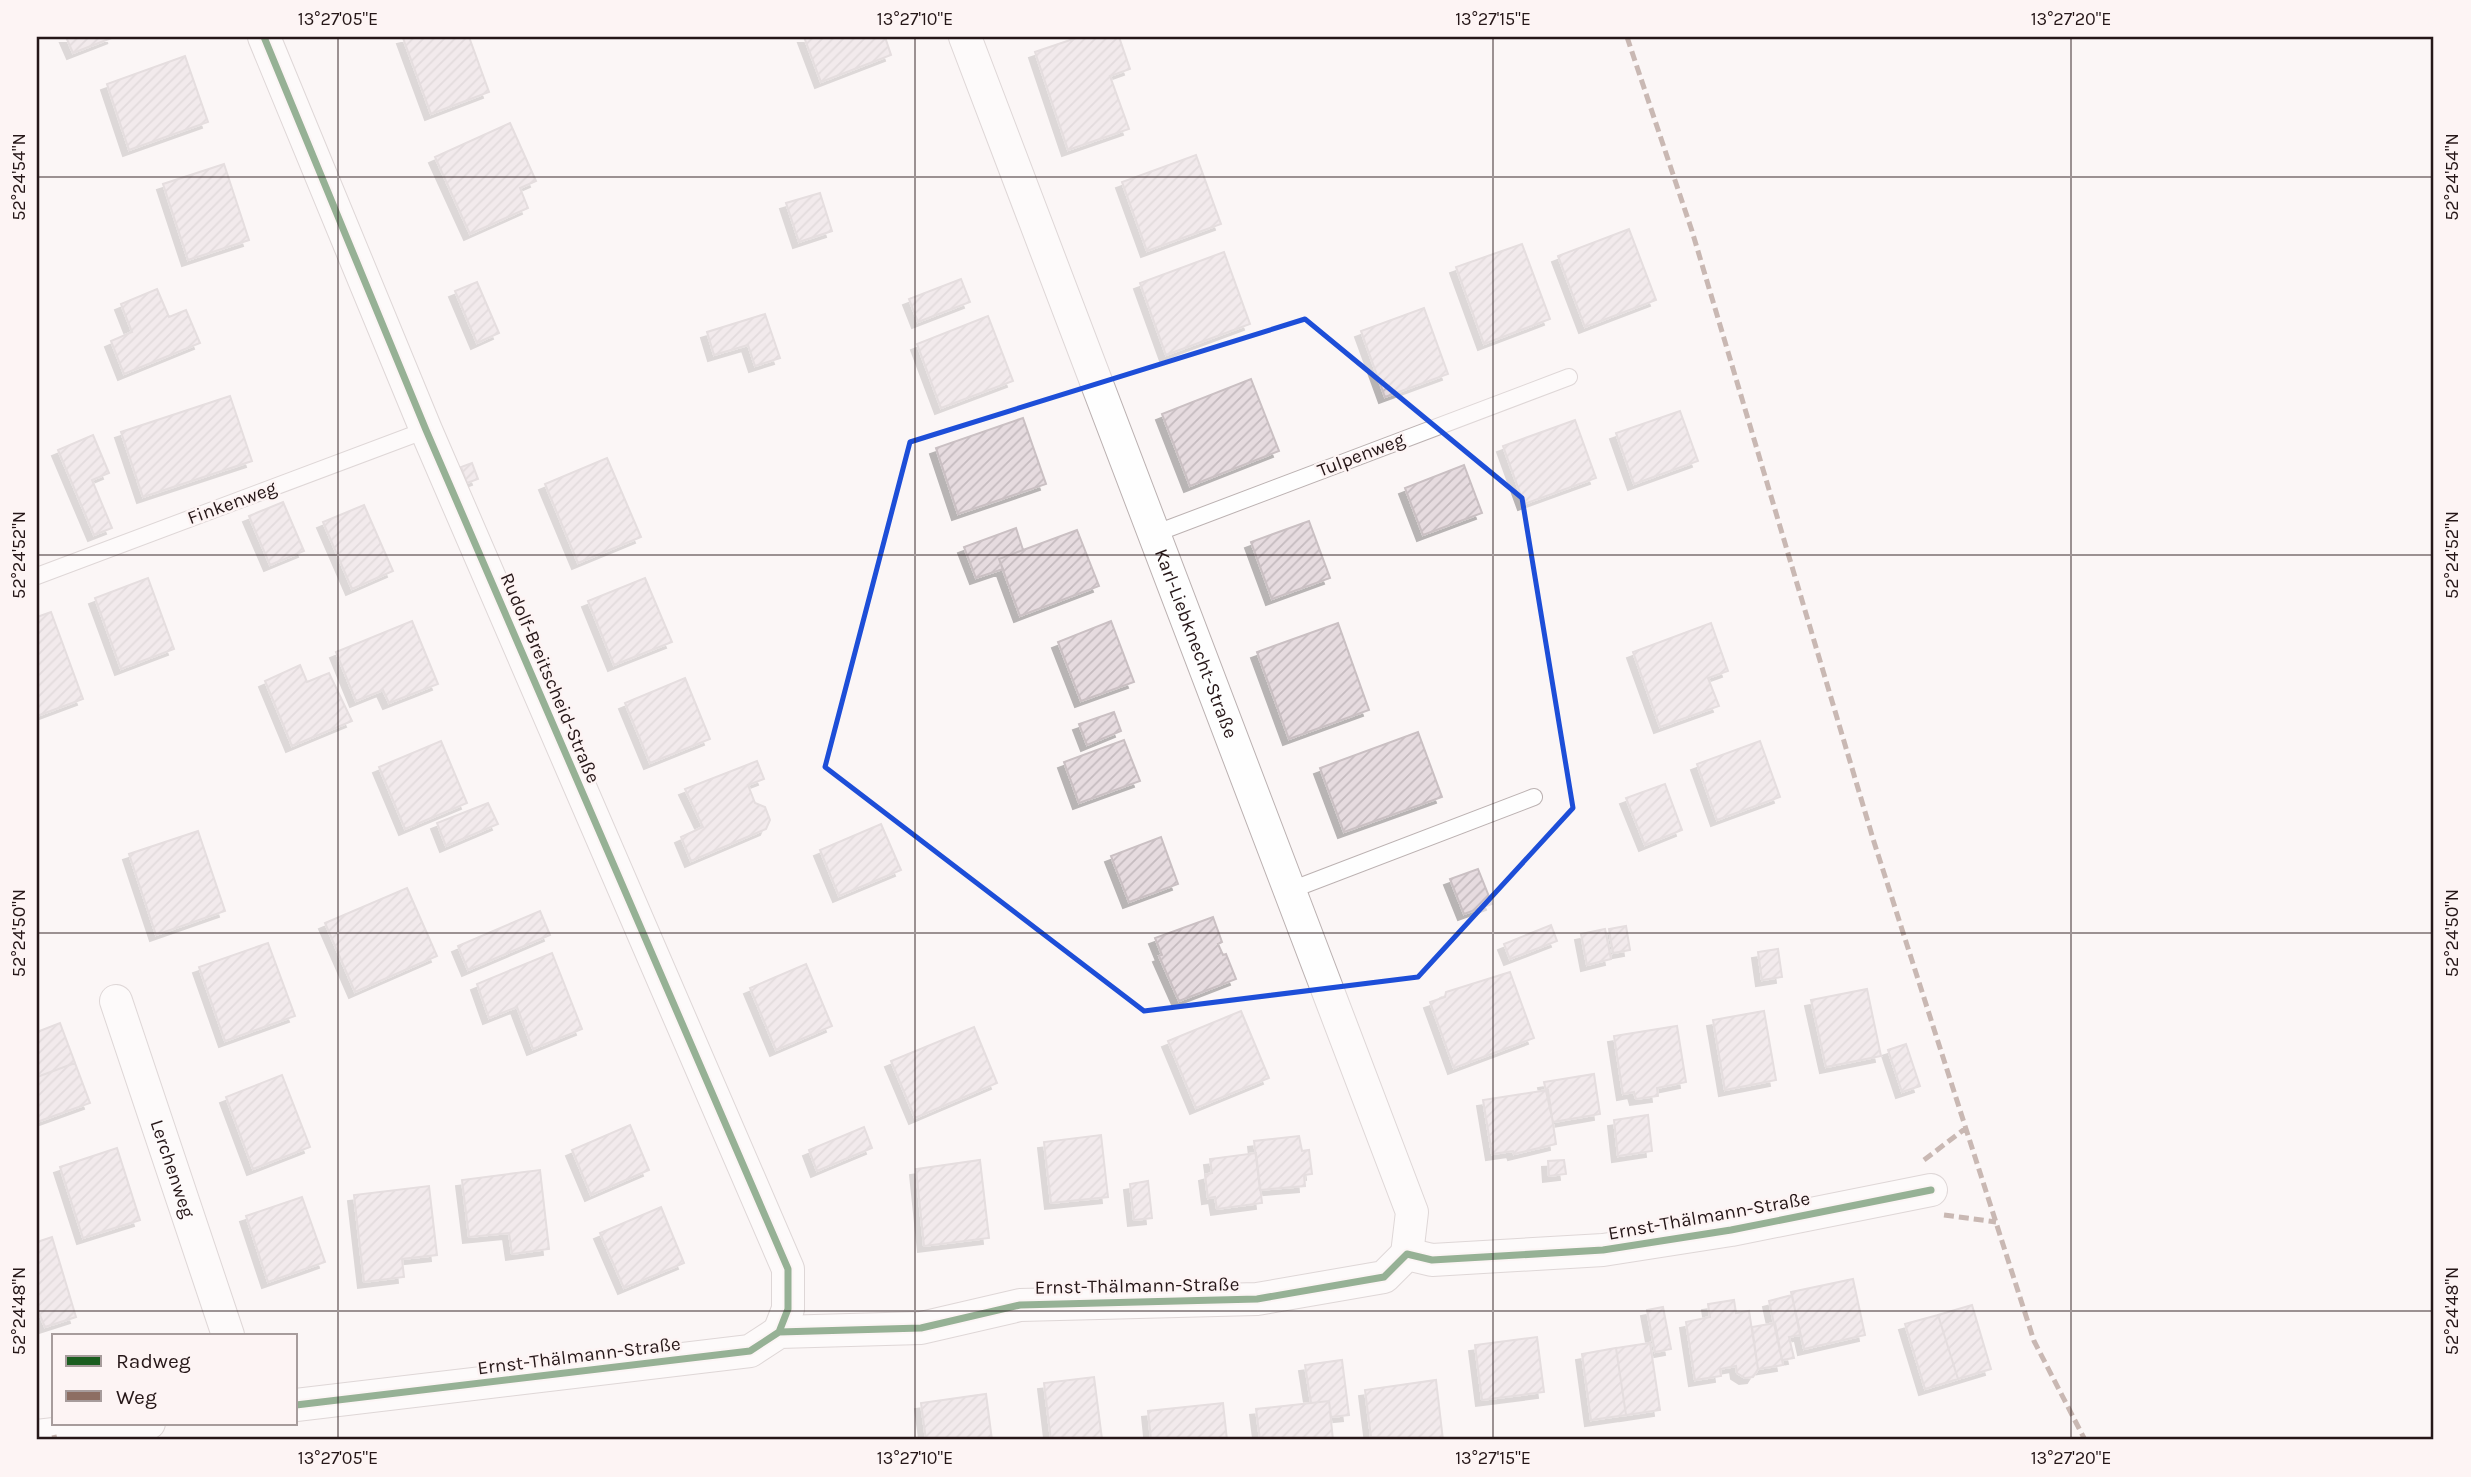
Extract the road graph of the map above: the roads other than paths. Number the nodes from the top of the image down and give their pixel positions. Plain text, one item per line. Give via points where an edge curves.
1 (264, 37) edge
2 (965, 37) edge
3 (1569, 377) dead end
4 (426, 430) junction
5 (1154, 534) junction
6 (37, 576) edge
7 (1534, 797) dead end
8 (1291, 890) junction
9 (116, 1001) dead end
10 (1931, 1190) dead end
11 (1407, 1254) junction
12 (779, 1332) junction
13 (228, 1334) edge
14 (298, 1405) edge
15 (140, 1424) edge
16 (37, 1436) edge

1 - 4 street, Rudolf-Breitscheid-Straße
2 - 5 street, Karl-Liebknecht-Straße
3 - 5 lane, Tulpenweg
4 - 6 lane, Finkenweg
4 - 12 street, Rudolf-Breitscheid-Straße via 788,1269 788,1309
5 - 8 street, Karl-Liebknecht-Straße
7 - 8 lane
8 - 11 street, Karl-Liebknecht-Straße via 1412,1212
9 - 13 street, Lerchenweg
10 - 11 street, Ernst-Thälmann-Straße via 1603,1250 1432,1261
11 - 12 street, Ernst-Thälmann-Straße via 1384,1277 1258,1298 1020,1305 921,1328
12 - 14 street, Ernst-Thälmann-Straße via 750,1351
15 - 16 street

